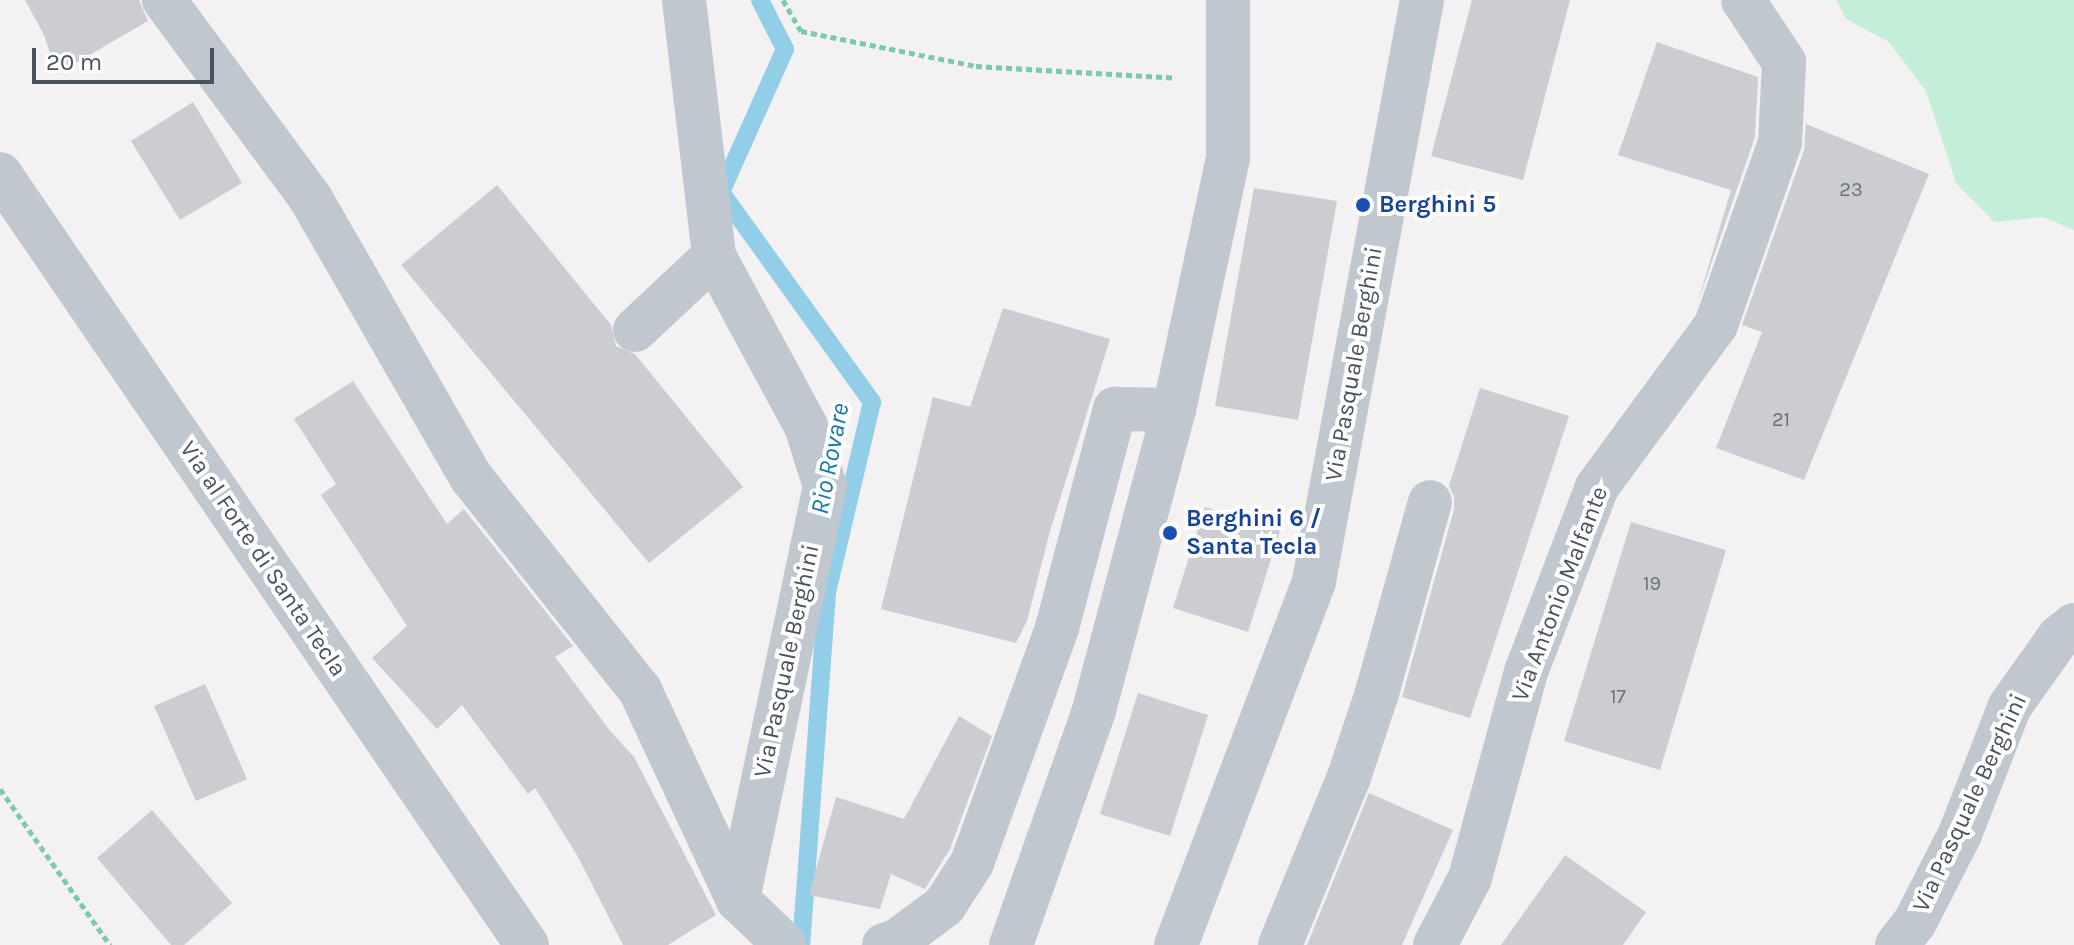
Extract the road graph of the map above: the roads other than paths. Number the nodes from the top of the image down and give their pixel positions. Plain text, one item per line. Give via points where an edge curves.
1 (164, 0) edge
2 (684, 0) edge
3 (1422, 0) edge
4 (1743, 0) edge
5 (1235, 12) edge
6 (0, 174) edge
7 (714, 256) junction
8 (635, 330) dead end
9 (1174, 410) junction
10 (1430, 502) dead end
11 (2074, 625) edge
12 (738, 900) junction
13 (527, 945) edge
14 (785, 945) edge
15 (884, 945) edge
16 (1011, 945) edge
17 (1176, 945) edge
18 (1280, 945) edge
19 (1435, 945) edge
20 (1897, 945) edge

1 - 12 street via 311,199 471,477 640,690
2 - 7 street, Via Pasquale Berghini
3 - 17 street, Via Pasquale Berghini via 1314,581
4 - 19 street, Via Antonio Malfante via 1784,62 1780,142 1716,325 1597,487 1526,672 1470,878
5 - 9 street via 1228,158
6 - 13 street, Via al Forte di Santa Tecla
7 - 8 street
7 - 12 street, Via Pasquale Berghini via 806,426 825,486
9 - 15 street via 1115,409 1057,628 972,863 944,906
9 - 16 street via 1094,710
10 - 18 street via 1349,777
11 - 20 street, Via Pasquale Berghini via 2059,637 2010,706 1960,834 1915,922
12 - 14 street

